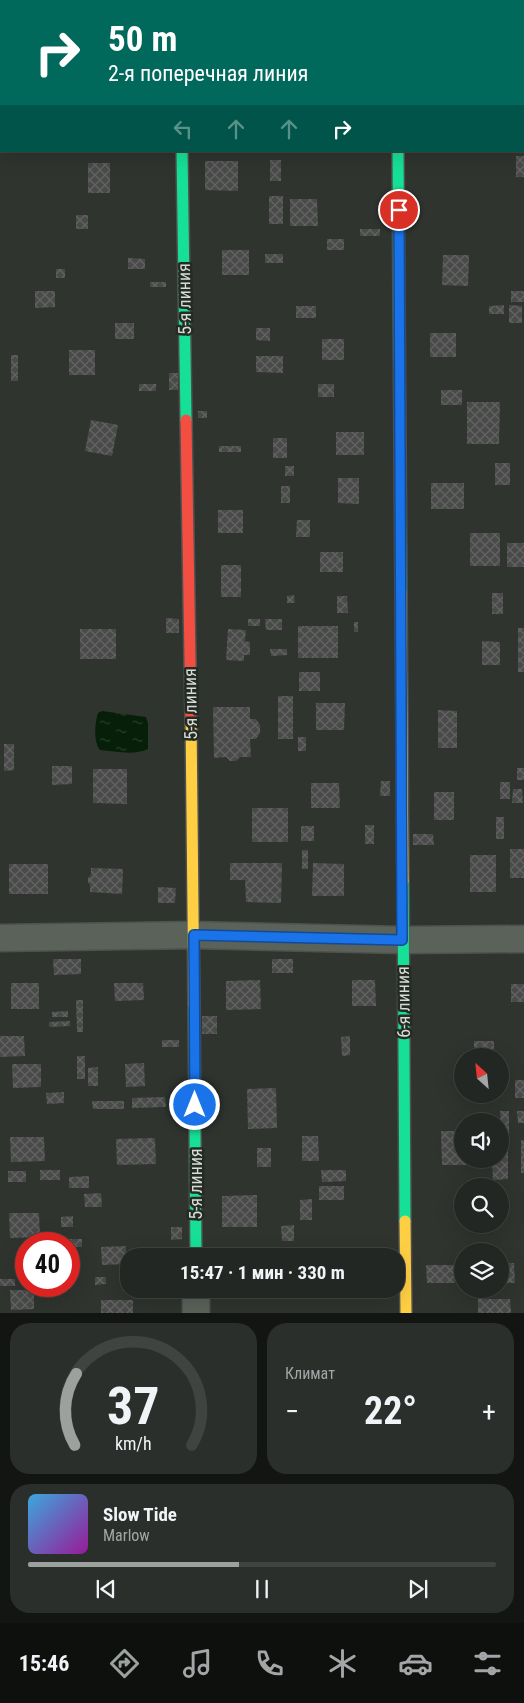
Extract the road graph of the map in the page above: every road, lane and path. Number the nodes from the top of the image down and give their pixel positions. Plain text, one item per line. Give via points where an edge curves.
1 (182, 152) edge
2 (398, 152) edge
3 (194, 935) junction
4 (0, 938) edge
5 (524, 939) edge
6 (402, 940) junction
7 (196, 1248) edge
8 (196, 1298) edge
9 (196, 1313) edge
10 (406, 1313) edge

1 - 3 street, 5-я линия
2 - 6 street, 6-я линия
3 - 4 street
3 - 6 street
3 - 7 street, 5-я линия
5 - 6 street
6 - 10 street, 6-я линия
8 - 9 street

